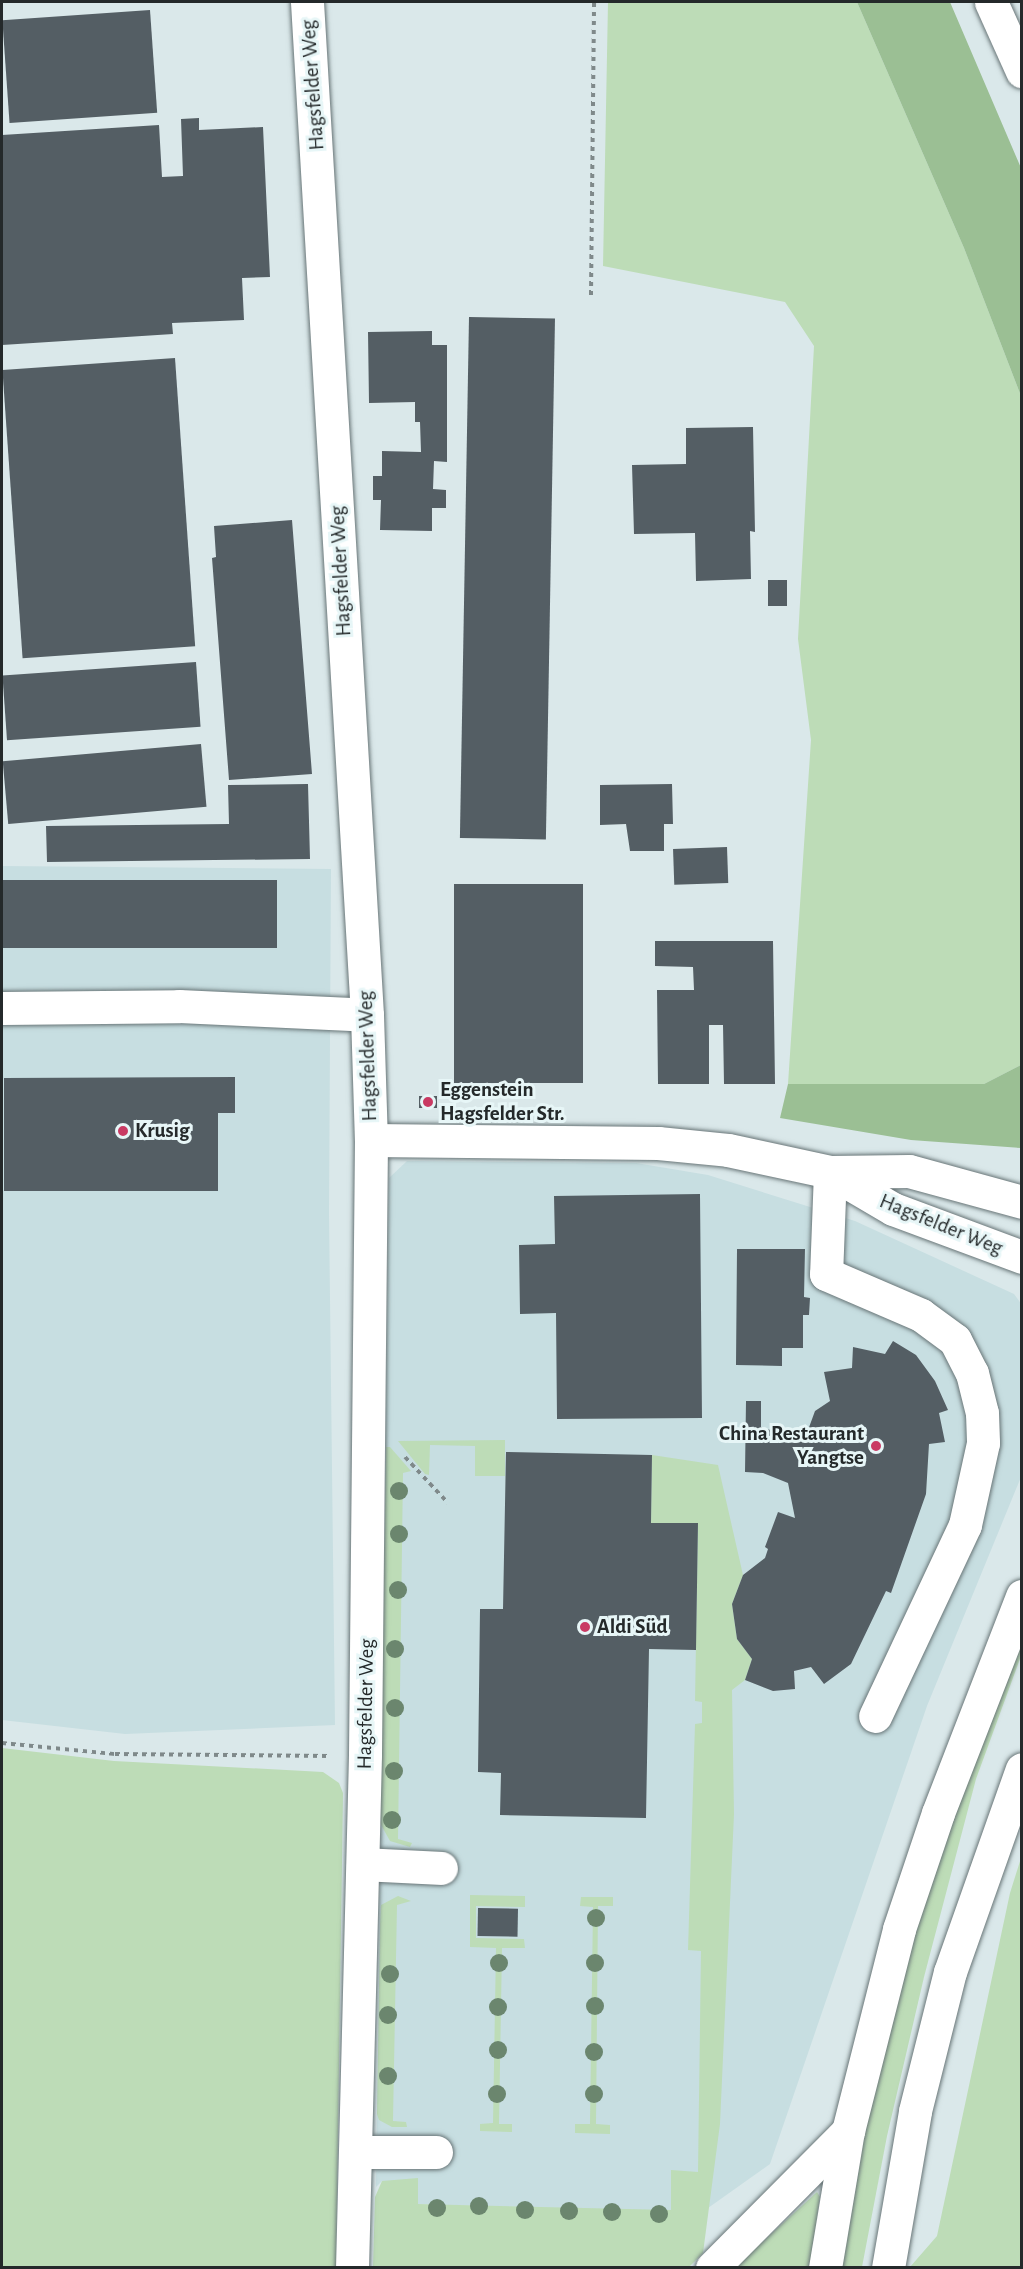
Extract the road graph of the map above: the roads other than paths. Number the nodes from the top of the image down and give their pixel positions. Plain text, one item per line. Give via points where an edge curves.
1 (308, 2) edge
2 (991, 2) edge
3 (1022, 71) edge
4 (2, 1008) edge
5 (368, 1015) junction
6 (371, 1140) junction
7 (830, 1172) junction
8 (1017, 1197) edge
9 (1022, 1257) edge
10 (1022, 1596) edge
11 (875, 1716) dead end
12 (1022, 1769) edge
13 (363, 1864) junction
14 (441, 1868) dead end
15 (848, 2131) junction
16 (354, 2152) junction
17 (436, 2152) dead end
18 (352, 2268) edge
19 (712, 2268) edge
20 (825, 2268) edge
21 (888, 2268) edge

1 - 5 main road, Hagsfelder Weg
2 - 3 main road
4 - 5 main road via 179,1006
5 - 6 main road, Hagsfelder Weg
6 - 7 main road, Hagsfelder Weg via 658,1143 728,1150
6 - 13 main road, Hagsfelder Weg
7 - 8 main road, Hagsfelder Weg via 909,1172
7 - 9 main road, Hagsfelder Weg via 893,1209
7 - 11 main road via 826,1274 921,1315 955,1340 972,1373 982,1413 983,1443 965,1525
10 - 15 main road via 938,1813 899,1929
12 - 21 main road via 950,1972 915,2111
13 - 14 main road
13 - 16 main road, Hagsfelder Weg
15 - 19 main road
15 - 20 main road
16 - 17 main road
16 - 18 main road, Hagsfelder Weg

